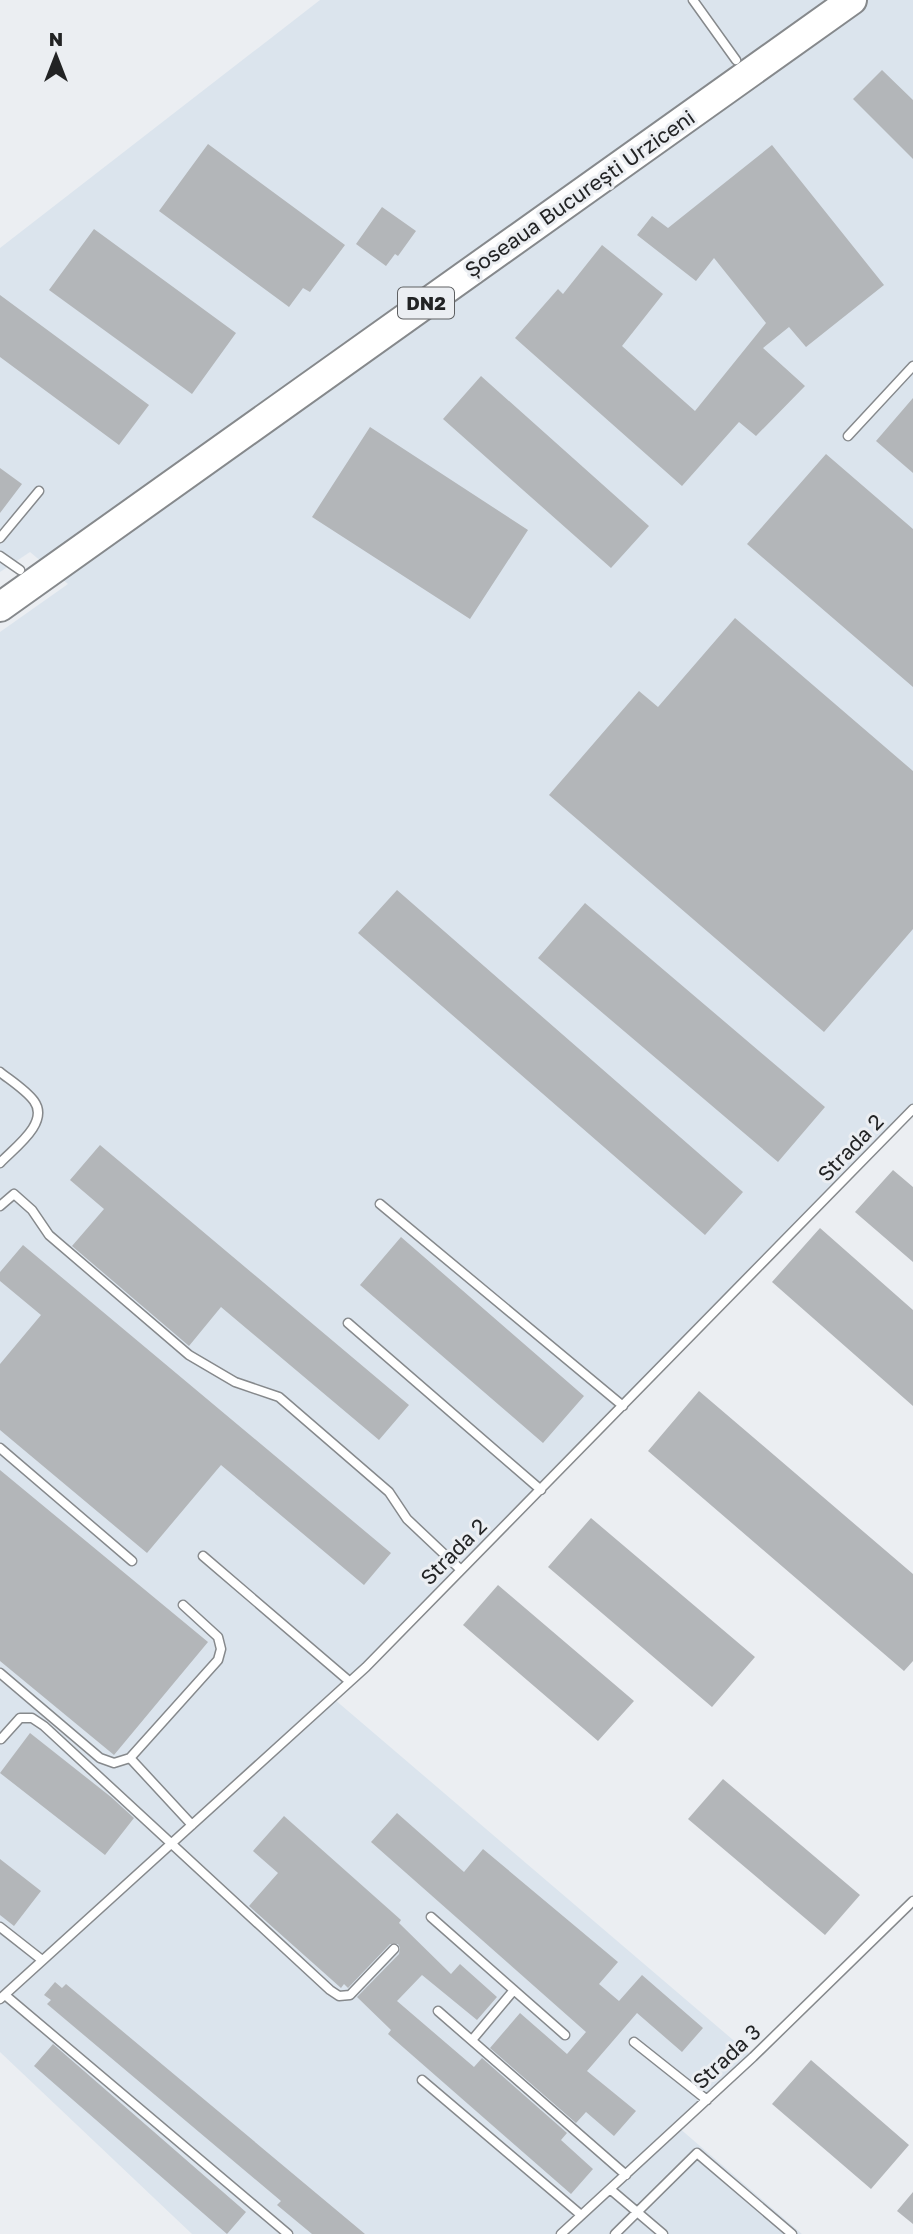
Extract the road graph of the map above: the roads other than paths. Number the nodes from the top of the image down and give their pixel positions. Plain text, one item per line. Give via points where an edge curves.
1 (693, 0) edge
2 (820, 0) edge
3 (852, 0) edge
4 (736, 60) junction
5 (913, 366) edge
6 (848, 436) dead end
7 (39, 491) dead end
8 (0, 538) edge
9 (7, 570) edge
10 (0, 607) edge
11 (0, 1072) edge
12 (913, 1109) edge
13 (0, 1163) edge
14 (380, 1204) dead end
15 (0, 1206) edge
16 (348, 1323) dead end
17 (623, 1406) junction
18 (0, 1448) edge
19 (541, 1490) junction
20 (203, 1556) dead end
21 (132, 1561) dead end
22 (461, 1570) junction
23 (183, 1605) dead end
24 (0, 1673) edge
25 (349, 1681) junction
26 (1, 1739) edge
27 (130, 1758) junction
28 (192, 1825) junction
29 (172, 1843) junction
30 (913, 1901) edge
31 (431, 1917) dead end
32 (0, 1927) edge
33 (394, 1949) dead end
34 (42, 1960) junction
35 (514, 1990) junction
36 (2, 1997) edge
37 (438, 2011) dead end
38 (565, 2035) dead end
39 (472, 2040) junction
40 (634, 2042) dead end
41 (422, 2080) dead end
42 (707, 2100) junction
43 (626, 2175) junction
44 (610, 2189) junction
45 (637, 2212) junction
46 (581, 2215) junction
47 (288, 2234) edge
48 (561, 2234) edge
49 (615, 2234) edge
50 (663, 2234) edge
51 (792, 2234) edge

1 - 4 lane
2 - 4 highway, Șoseaua București Urziceni / DN2
3 - 10 highway, Șoseaua București Urziceni / DN2
4 - 9 highway, Șoseaua București Urziceni / DN2
5 - 6 lane
7 - 8 lane
11 - 13 lane via 34,1101 38,1114 37,1124
12 - 17 lane, Strada 2
14 - 17 lane
15 - 22 lane via 14,1194 49,1235 189,1355 235,1382 279,1397 389,1492 407,1519
16 - 19 lane
17 - 19 lane, Strada 2
18 - 21 lane
19 - 22 lane, Strada 2
20 - 25 lane
22 - 25 lane, Strada 2
23 - 27 lane via 218,1637 218,1660
24 - 27 lane via 100,1758 114,1763
25 - 28 lane, Strada 2
26 - 29 lane via 20,1718 32,1718
27 - 28 lane
28 - 29 lane, Strada 2
29 - 33 lane via 339,1996 350,1994
29 - 34 lane, Strada 2
30 - 42 lane, Strada 3
31 - 35 lane
32 - 34 lane
34 - 36 lane, Strada 2
35 - 38 lane
35 - 39 lane
36 - 47 lane
37 - 39 lane
39 - 43 lane
40 - 42 lane
41 - 46 lane
42 - 43 lane, Strada 3
43 - 44 lane, Strada 3
44 - 45 lane
44 - 46 lane, Strada 3
45 - 49 lane
45 - 50 lane
45 - 51 lane via 697,2153
46 - 48 lane, Strada 3

